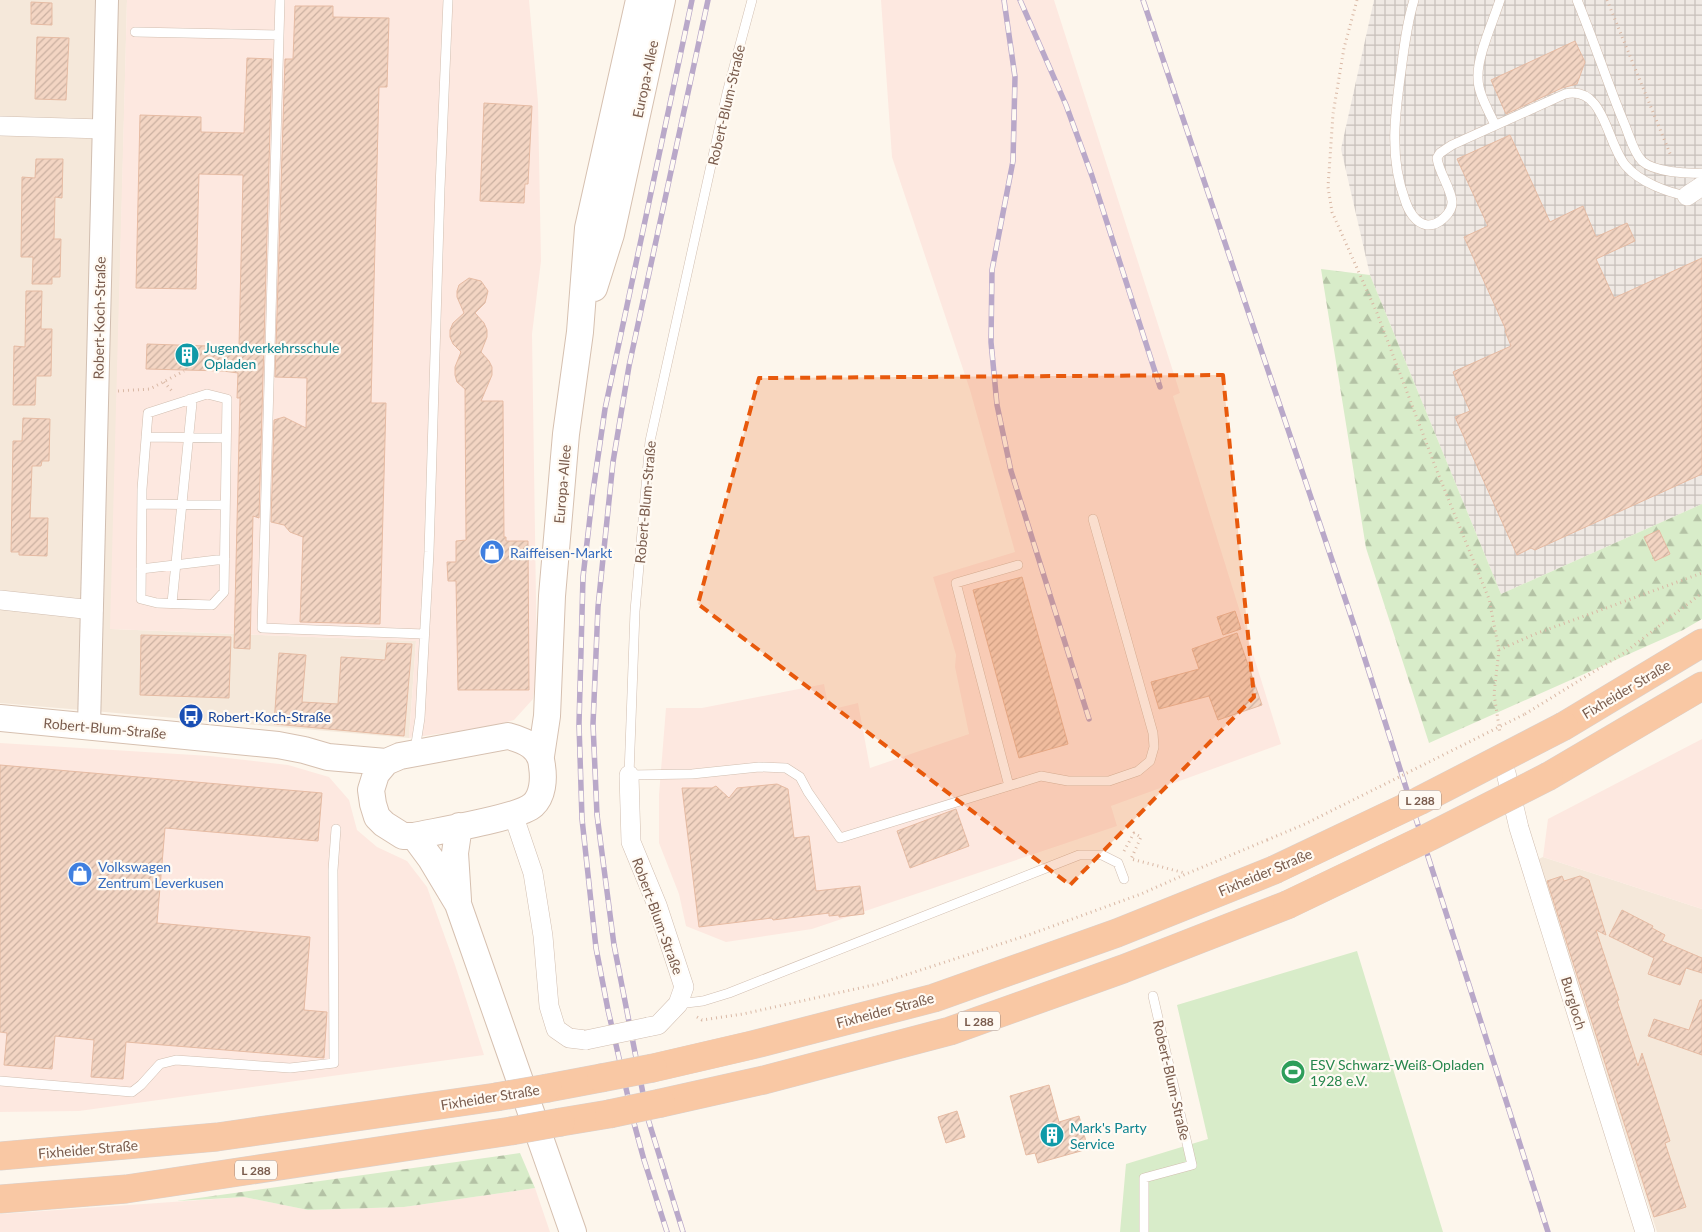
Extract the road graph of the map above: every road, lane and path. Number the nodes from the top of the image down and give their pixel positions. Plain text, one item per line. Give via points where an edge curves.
1 (107, 0) edge
2 (280, 0) edge
3 (448, 0) edge
4 (639, 0) edge
5 (662, 0) edge
6 (752, 0) edge
7 (1356, 0) edge
8 (1414, 0) edge
9 (1500, 0) edge
10 (1577, 0) edge
11 (1607, 0) edge
12 (135, 32) dead end
13 (279, 35) junction
14 (1495, 125) junction
15 (0, 126) edge
16 (103, 129) junction
17 (1674, 172) junction
18 (1702, 173) edge
19 (1694, 191) edge
20 (580, 332) junction
21 (184, 371) dead end
22 (97, 392) junction
23 (190, 399) junction
24 (146, 437) junction
25 (189, 437) junction
26 (226, 438) junction
27 (142, 504) junction
28 (182, 505) junction
29 (225, 505) junction
30 (1093, 519) dead end
31 (225, 559) junction
32 (176, 565) junction
33 (1018, 565) dead end
34 (141, 569) junction
35 (1702, 573) edge
36 (1702, 593) edge
37 (0, 600) edge
38 (172, 603) junction
39 (93, 610) junction
40 (424, 634) junction
41 (1702, 643) edge
42 (1499, 650) junction
43 (1702, 686) edge
44 (547, 697) junction
45 (0, 718) edge
46 (89, 726) junction
47 (508, 736) junction
48 (415, 753) junction
49 (541, 756) junction
50 (328, 757) junction
51 (386, 762) junction
52 (1506, 773) joint
53 (629, 775) junction
54 (1009, 786) junction
55 (371, 790) junction
56 (513, 814) junction
57 (459, 826) junction
58 (336, 829) dead end
59 (414, 836) junction
60 (1118, 863) junction
61 (1186, 874) junction
62 (1124, 879) dead end
63 (458, 904) junction
64 (1153, 996) dead end
65 (678, 1004) junction
66 (0, 1081) edge
67 (0, 1156) edge
68 (0, 1199) edge
69 (573, 1232) edge
70 (1144, 1232) edge
71 (1645, 1232) edge

1 - 16 street, Robert-Koch-Straße
2 - 13 lane
3 - 40 lane
4 - 20 main road, Europa-Allee via 588,228
5 - 20 main road, Europa-Allee via 611,234
6 - 53 lane, Robert-Blum-Straße via 650,441 635,611
7 - 42 path via 1333,114 1328,187 1332,212 1377,313 1489,599
8 - 14 lane via 1408,20 1396,113 1395,150 1405,201 1417,220 1426,225 1433,224 1446,216 1452,207 1438,169 1440,153
9 - 14 lane via 1480,61 1478,78
10 - 17 lane via 1642,161
11 - 17 path
12 - 13 lane
13 - 40 lane via 262,628
14 - 19 lane via 1565,94 1579,92 1598,107 1617,154 1627,167 1670,193
15 - 16 street
16 - 22 street, Robert-Koch-Straße
17 - 18 lane
20 - 44 main road, Europa-Allee via 566,434 552,587
21 - 22 path via 150,389
22 - 39 street, Robert-Koch-Straße
23 - 24 lane via 148,414
23 - 25 lane
23 - 26 lane via 207,394 226,399
24 - 25 lane
24 - 27 lane
25 - 26 lane
25 - 28 lane
26 - 29 lane
27 - 28 lane
27 - 34 lane
28 - 29 lane
28 - 32 lane
29 - 31 lane
30 - 54 lane via 1153,733 1150,761 1138,771 1109,782 1068,781 1041,776
31 - 32 lane
31 - 38 lane via 224,592 212,605
32 - 34 lane
32 - 38 lane
33 - 54 lane via 956,583
34 - 38 lane via 140,600
35 - 42 path
36 - 61 path, bridge via 1624,653 1525,714 1305,824
37 - 39 street
39 - 46 street, Robert-Koch-Straße
40 - 48 lane
41 - 67 highway, Fixheider Straße / L 288, bridge via 1564,726 1274,870 1117,933 934,998 653,1068 496,1097 217,1137
42 - 52 path via 1494,694
43 - 68 highway, L 288, bridge via 1549,776 1287,905 1124,969 950,1031 764,1080 609,1114 126,1189
44 - 47 main road, Europa-Allee via 534,718
44 - 49 main road, Europa-Allee via 547,724
45 - 46 main road, Robert-Blum-Straße
46 - 50 main road, Robert-Blum-Straße via 278,745
47 - 48 main road
47 - 49 main road via 522,740
48 - 51 main road
49 - 56 main road, Europa-Allee via 543,777 540,794 533,805
50 - 51 main road, Robert-Blum-Straße
50 - 55 main road, Robert-Blum-Straße
51 - 55 main road via 376,774
52 - 71 street, Burgloch via 1519,828
53 - 54 lane via 786,768 800,777 840,838
53 - 65 street, Robert-Blum-Straße via 631,842 657,905 684,987
55 - 59 main road via 376,817 403,836
56 - 57 main road, Europa-Allee
56 - 65 street, bridge via 534,873 549,1006 556,1029 569,1038 586,1040 658,1025
57 - 59 main road, Europa-Allee
57 - 63 main road via 455,853
58 - 66 lane via 333,870 334,1063 290,1068 176,1060 160,1064 132,1092
59 - 63 main road
60 - 61 path via 1134,833 1141,837 1131,859
60 - 62 lane
60 - 65 lane via 1102,855 1078,855 729,993
61 - 65 path via 1141,894 878,984 702,1020
63 - 69 main road
64 - 70 lane, Robert-Blum-Straße via 1192,1165 1144,1178

